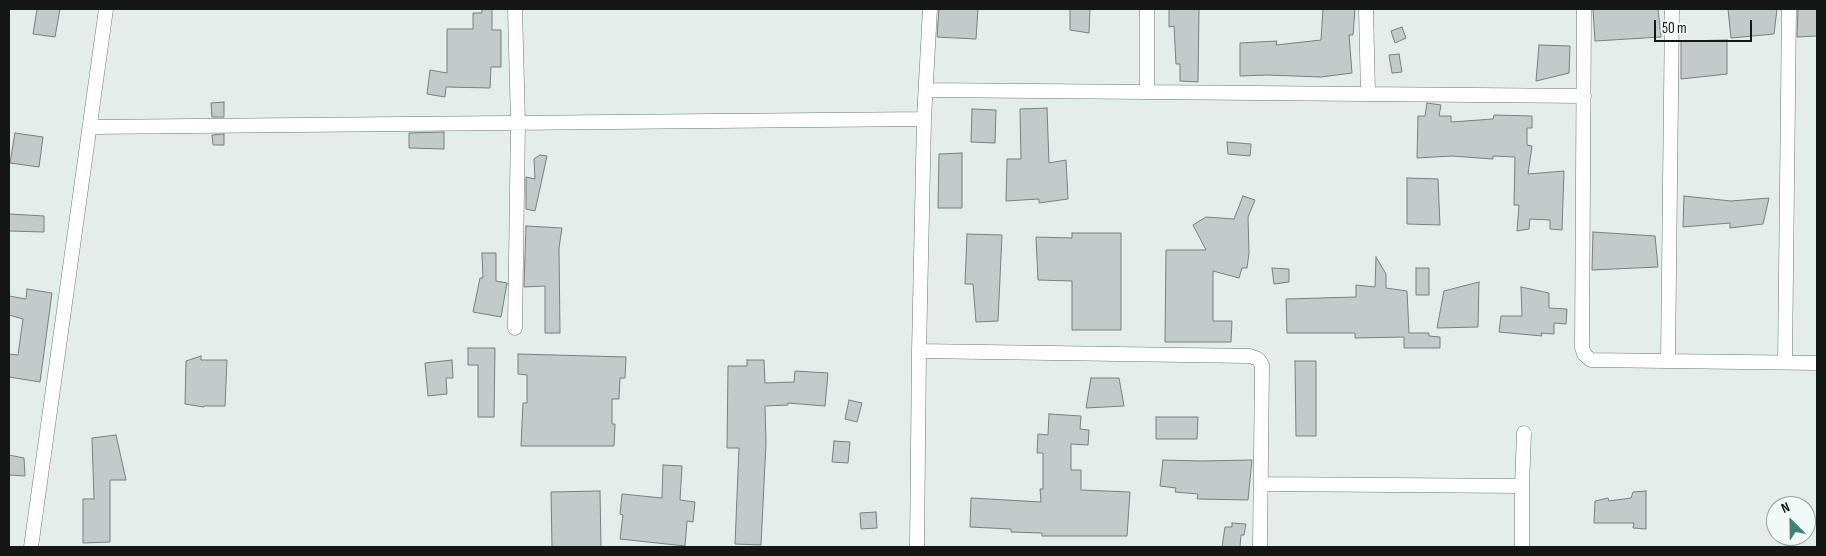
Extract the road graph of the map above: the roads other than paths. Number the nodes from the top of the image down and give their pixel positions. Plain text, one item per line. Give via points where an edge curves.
1 (106, 9) edge
2 (515, 9) edge
3 (930, 9) edge
4 (1147, 9) edge
5 (1366, 9) edge
6 (1584, 9) edge
7 (1672, 9) edge
8 (1789, 9) edge
9 (926, 90) junction
10 (1147, 92) junction
11 (1368, 94) junction
12 (1584, 96) junction
13 (924, 119) junction
14 (518, 123) junction
15 (90, 127) junction
16 (515, 328) dead end
17 (919, 352) junction
18 (1668, 360) junction
19 (1785, 362) junction
20 (1817, 363) edge
21 (1524, 432) dead end
22 (1261, 484) junction
23 (1522, 486) junction
24 (31, 547) edge
25 (918, 547) edge
26 (1260, 547) edge
27 (1522, 547) edge

1 - 15 street
2 - 14 street
3 - 9 street
4 - 10 street
5 - 11 street
6 - 12 street
7 - 18 street
8 - 19 street
9 - 10 street
9 - 13 street
10 - 11 street
11 - 12 street
12 - 18 street via 1584,354 1591,360
13 - 14 street
13 - 17 street
14 - 15 street
14 - 16 street
15 - 24 street
17 - 22 street via 1250,356 1258,359 1262,365
17 - 25 street
18 - 19 street
19 - 20 street
21 - 23 street
22 - 23 street
22 - 26 street
23 - 27 street

